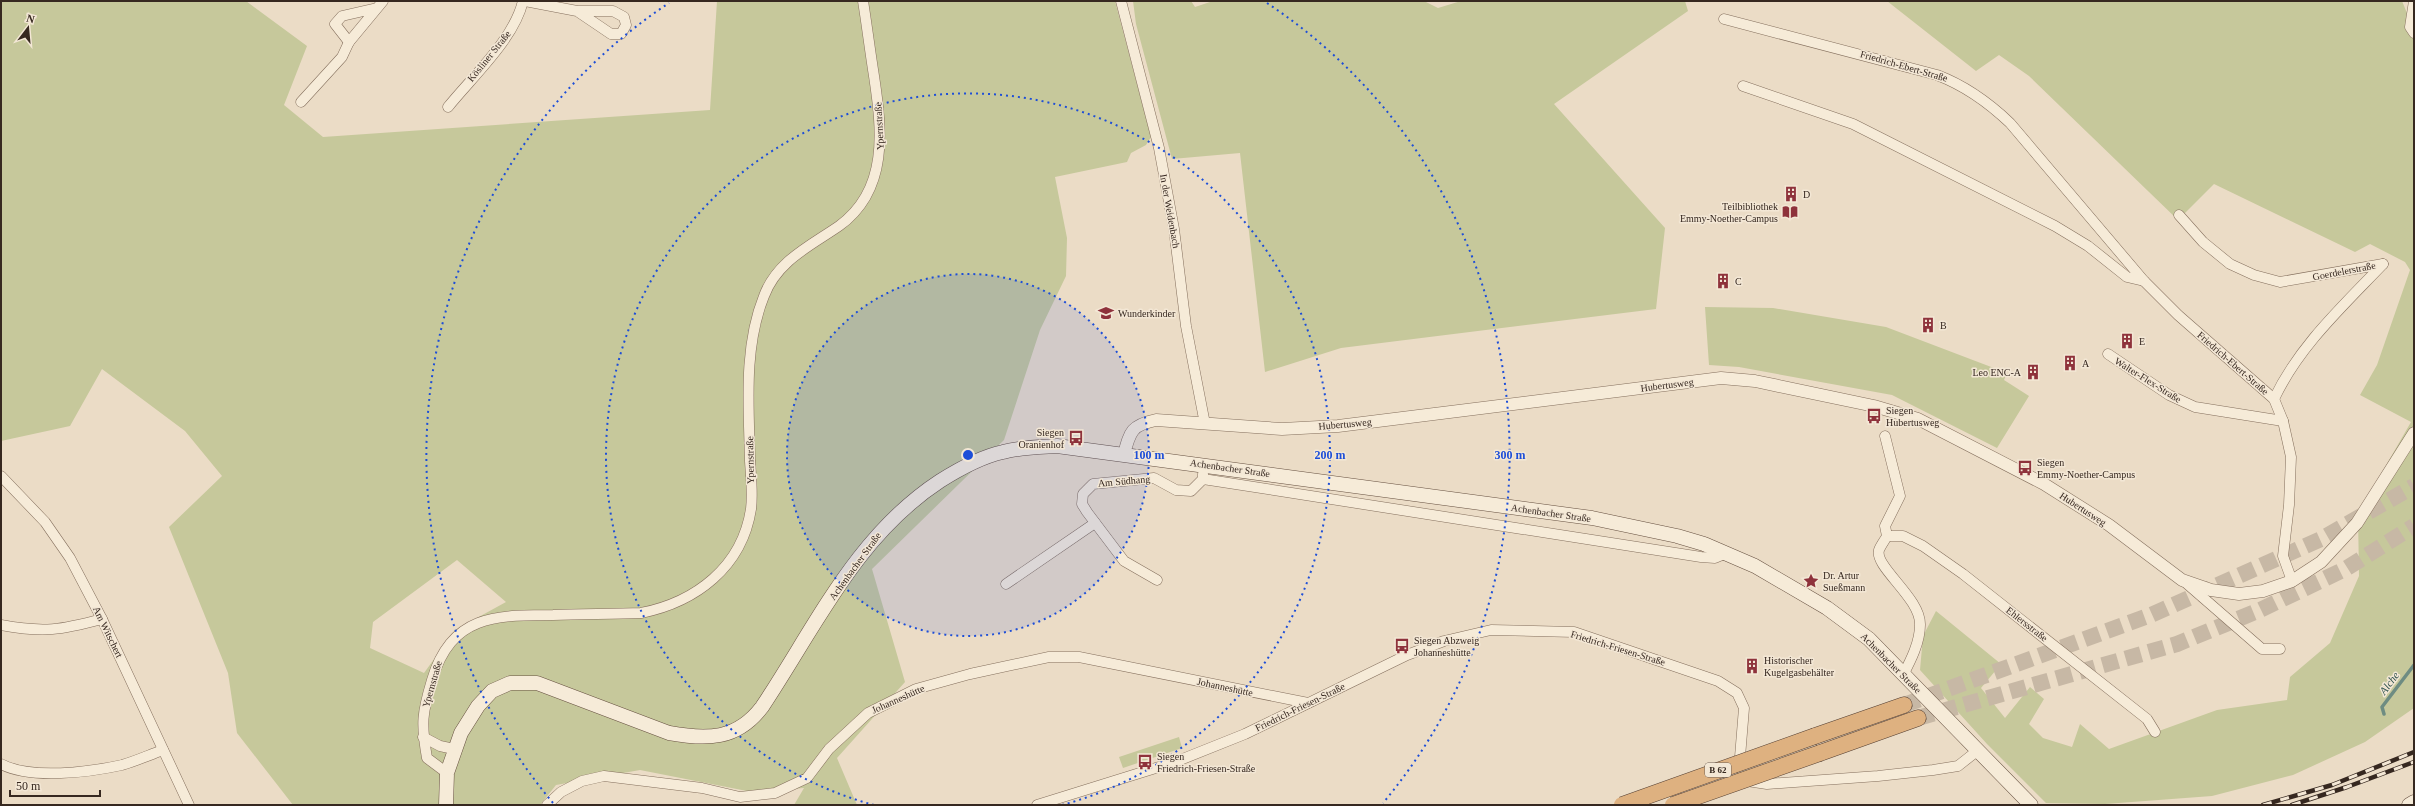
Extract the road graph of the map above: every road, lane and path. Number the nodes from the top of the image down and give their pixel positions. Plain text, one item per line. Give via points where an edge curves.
1 (524, 1) edge
2 (863, 1) edge
3 (1121, 1) edge
4 (2414, 1) edge
5 (380, 4) edge
6 (577, 11) dead end
7 (1724, 19) dead end
8 (2414, 32) edge
9 (349, 42) junction
10 (1743, 86) dead end
11 (301, 102) dead end
12 (448, 107) dead end
13 (2179, 215) dead end
14 (2144, 281) junction
15 (2108, 354) dead end
16 (2274, 399) junction
17 (2283, 421) junction
18 (1205, 424) junction
19 (2414, 433) edge
20 (1885, 436) dead end
21 (1124, 454) junction
22 (1205, 464) junction
23 (1, 476) edge
24 (1203, 480) junction
25 (1094, 523) junction
26 (1887, 536) junction
27 (1727, 553) junction
28 (1157, 580) dead end
29 (2182, 580) junction
30 (2292, 582) junction
31 (1006, 584) dead end
32 (102, 619) junction
33 (1, 624) edge
34 (2280, 649) dead end
35 (1903, 675) junction
36 (1308, 703) junction
37 (1904, 705) tunnel mouth
38 (1918, 718) tunnel mouth
39 (2155, 732) dead end
40 (423, 737) junction
41 (163, 750) junction
42 (454, 750) junction
43 (1977, 751) junction
44 (1, 764) edge
45 (447, 773) junction
46 (1728, 778) junction
47 (2414, 802) edge
48 (189, 805) edge
49 (446, 805) edge
50 (547, 805) edge
51 (1037, 805) edge
52 (1622, 805) edge
53 (1630, 805) edge
54 (1673, 805) edge
55 (2031, 805) edge
56 (2409, 805) edge

1 - 6 street
1 - 12 street, Kösliner Straße via 519,16 506,37
2 - 40 street, Ypernstraße via 878,106 880,155 872,183 854,212 795,254 782,268 764,296 752,348 749,386 751,507 741,543 711,583 680,602 662,609 627,614 497,616 471,626 450,643 436,665 423,715
3 - 18 street, In der Weidenbach via 1159,148 1174,229 1186,326
4 - 8 street via 2410,27
5 - 9 street
5 - 9 street via 338,19 336,28
7 - 14 street, Friedrich-Ebert-Straße via 1959,83 1986,100 2010,123
9 - 11 street via 342,57
10 - 14 street via 1853,124 2054,226 2088,246 2127,278
13 - 16 street, Goerdelerstraße via 2203,242 2230,264 2254,275 2280,282 2383,264 2318,332 2285,375
14 - 16 street, Friedrich-Ebert-Straße via 2178,315
15 - 17 street, Walter-Flex-Straße via 2169,395 2195,407
16 - 17 street, Friedrich-Ebert-Straße
17 - 30 street, Friedrich-Ebert-Straße via 2291,457 2283,556
18 - 21 street, Hubertusweg via 1156,420 1139,423 1129,435
18 - 29 street, Hubertusweg via 1282,429 1338,426 1721,378 1755,381 1874,406 1918,419 2044,484 2109,525
19 - 30 street, Hubertusweg via 2357,523 2320,562
20 - 26 street via 1900,496 1885,526
21 - 22 main road, Achenbacher Straße
21 - 42 main road, Achenbacher Straße via 1056,446 1025,447 1001,452 971,463 930,488 895,516 864,550 762,707 740,729 716,736 669,733 550,687 525,682 510,683 492,691 478,706
22 - 24 street
22 - 27 main road, Achenbacher Straße via 1592,518 1677,536
23 - 32 street, Am Witschert via 45,522 70,558
24 - 25 street, Am Südhang via 1190,491 1176,490 1154,478 1093,484 1083,494 1082,504
24 - 27 street, Achenbacher Straße via 1701,557 1715,558
25 - 28 street, Am Südhang via 1124,561
25 - 31 street
26 - 35 street via 1879,550 1880,561 1912,598 1920,625 1912,657
26 - 39 street, Ehlersstraße via 1903,536 1923,546 1963,574 2147,719
27 - 35 main road, Achenbacher Straße via 1756,566 1827,608 1869,639
29 - 30 street, Hubertusweg via 2211,590 2239,594 2263,591
29 - 34 street, Hubertusweg via 2262,649
32 - 33 street via 62,629 39,630
32 - 41 street, Am Witschert
35 - 43 main road, Achenbacher Straße
36 - 46 street, Friedrich-Friesen-Straße via 1444,641 1491,630 1574,632 1718,681 1737,693 1744,708 1740,757
36 - 50 street, Johanneshütte via 1079,657 1049,657 916,689 868,713 829,749 807,778 775,793 740,797 702,788 604,776 582,781 561,792
36 - 51 street, Friedrich-Friesen-Straße via 1245,734 1175,762
37 - 52 highway, B 62, bridge
38 - 54 highway, B 62, bridge
40 - 42 street
40 - 45 street, Ypernstraße via 427,758
41 - 44 street via 123,764 79,772 31,772
41 - 48 street, Am Witschert
42 - 45 main road, Achenbacher Straße
43 - 46 street via 1958,766 1878,776 1767,784
43 - 55 main road, Achenbacher Straße
45 - 49 main road, Achenbacher Straße
46 - 53 street
47 - 56 main road

